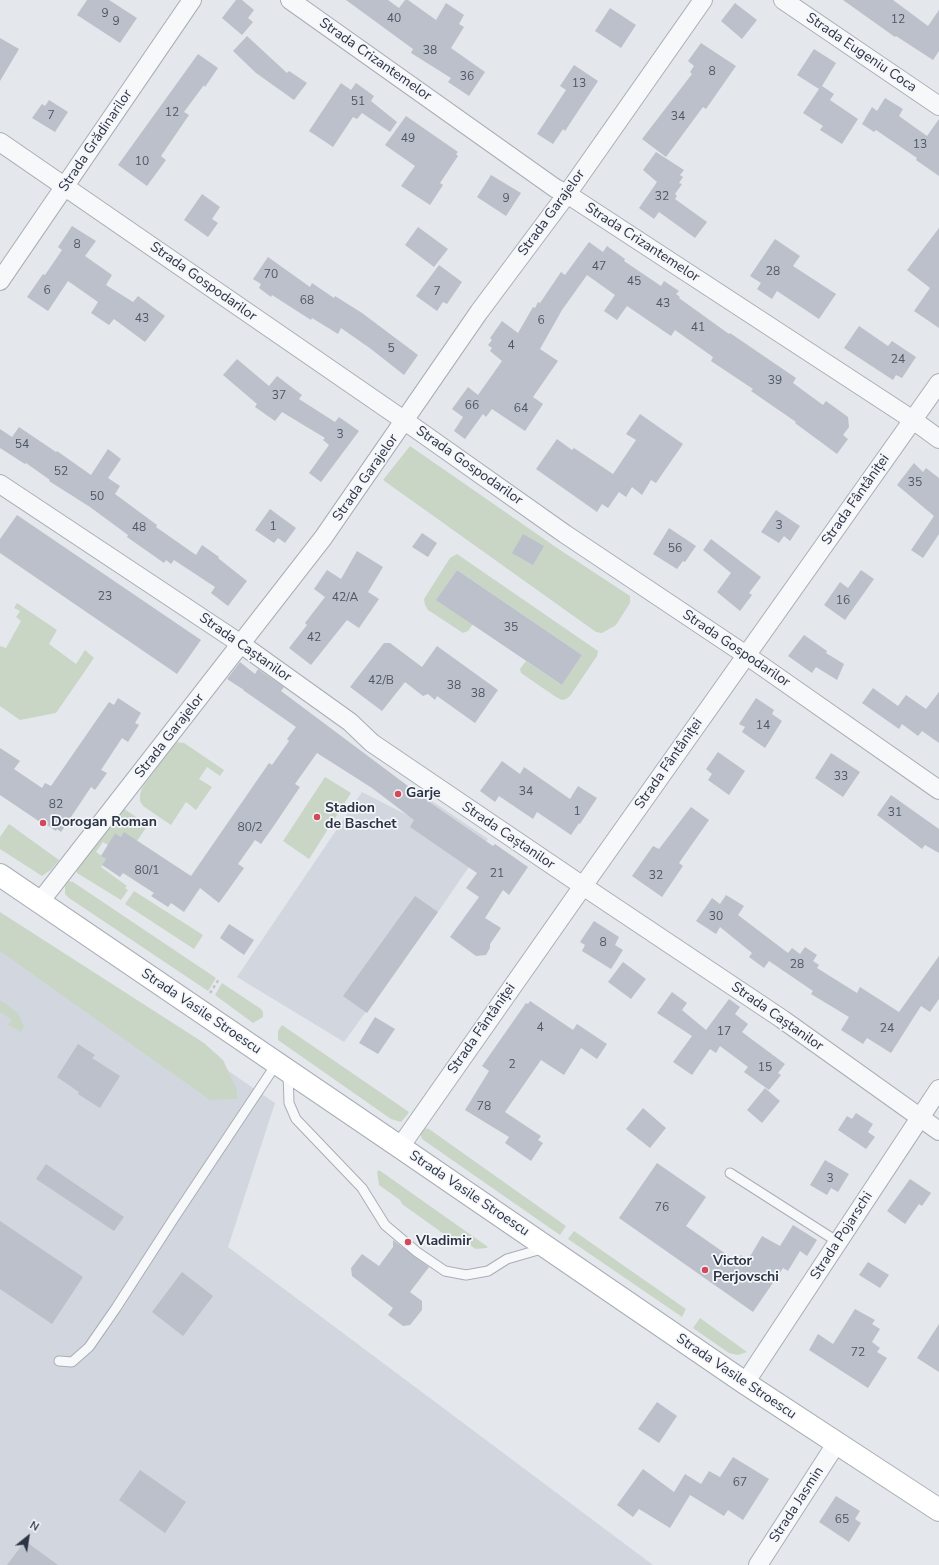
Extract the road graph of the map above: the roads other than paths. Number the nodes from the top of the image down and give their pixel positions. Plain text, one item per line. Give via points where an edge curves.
1 (192, 0) edge
2 (290, 0) edge
3 (703, 0) edge
4 (783, 0) edge
5 (939, 106) edge
6 (0, 142) edge
7 (65, 187) junction
8 (567, 194) junction
9 (0, 281) edge
10 (939, 384) edge
11 (913, 420) junction
12 (405, 421) junction
13 (939, 439) edge
14 (0, 484) edge
15 (241, 644) junction
16 (746, 655) junction
17 (939, 790) edge
18 (0, 875) edge
19 (583, 886) junction
20 (39, 903) junction
21 (282, 1067) junction
22 (939, 1090) edge
23 (920, 1118) junction
24 (939, 1131) edge
25 (400, 1147) junction
26 (730, 1173) dead end
27 (838, 1242) junction
28 (548, 1248) junction
29 (60, 1361) dead end
30 (745, 1383) junction
31 (836, 1444) junction
32 (939, 1510) edge
33 (758, 1565) edge

1 - 7 street, Strada Grădinarilor
2 - 8 street, Strada Crizantemelor
3 - 8 street, Strada Garajelor
4 - 5 street, Strada Eugeniu Coca
6 - 7 street, Strada Gospodarilor
7 - 9 street, Strada Grădinarilor
7 - 12 street, Strada Gospodarilor
8 - 11 street, Strada Crizantemelor
8 - 12 street, Strada Garajelor via 479,312
10 - 11 street, Strada Fântâniței
11 - 13 street, Strada Crizantemelor
11 - 16 street, Strada Fântâniței
12 - 15 street, Strada Garajelor via 324,538
12 - 16 street, Strada Gospodarilor via 565,534
14 - 15 street, Strada Caștanilor
15 - 19 street, Strada Caștanilor via 350,722 372,743
15 - 20 street, Strada Garajelor
16 - 17 street, Strada Gospodarilor
16 - 19 street, Strada Fântâniței
18 - 20 main road, Strada Vasile Stroescu
19 - 23 street, Strada Caștanilor via 782,1019
19 - 25 street, Strada Fântâniței
20 - 21 main road, Strada Vasile Stroescu
21 - 25 main road, Strada Vasile Stroescu
21 - 28 lane via 289,1103 296,1119 362,1188 385,1225 417,1252 445,1271 466,1275 488,1271 507,1259
21 - 29 lane via 174,1218 89,1347 72,1362
22 - 23 street, Strada Pojarschi
23 - 24 street, Strada Caștanilor
23 - 27 street, Strada Pojarschi
25 - 28 main road, Strada Vasile Stroescu
26 - 27 lane
27 - 30 street, Strada Pojarschi
28 - 30 main road, Strada Vasile Stroescu
30 - 31 main road, Strada Vasile Stroescu
31 - 32 main road, Strada Vasile Stroescu
31 - 33 street, Strada Jasmin

